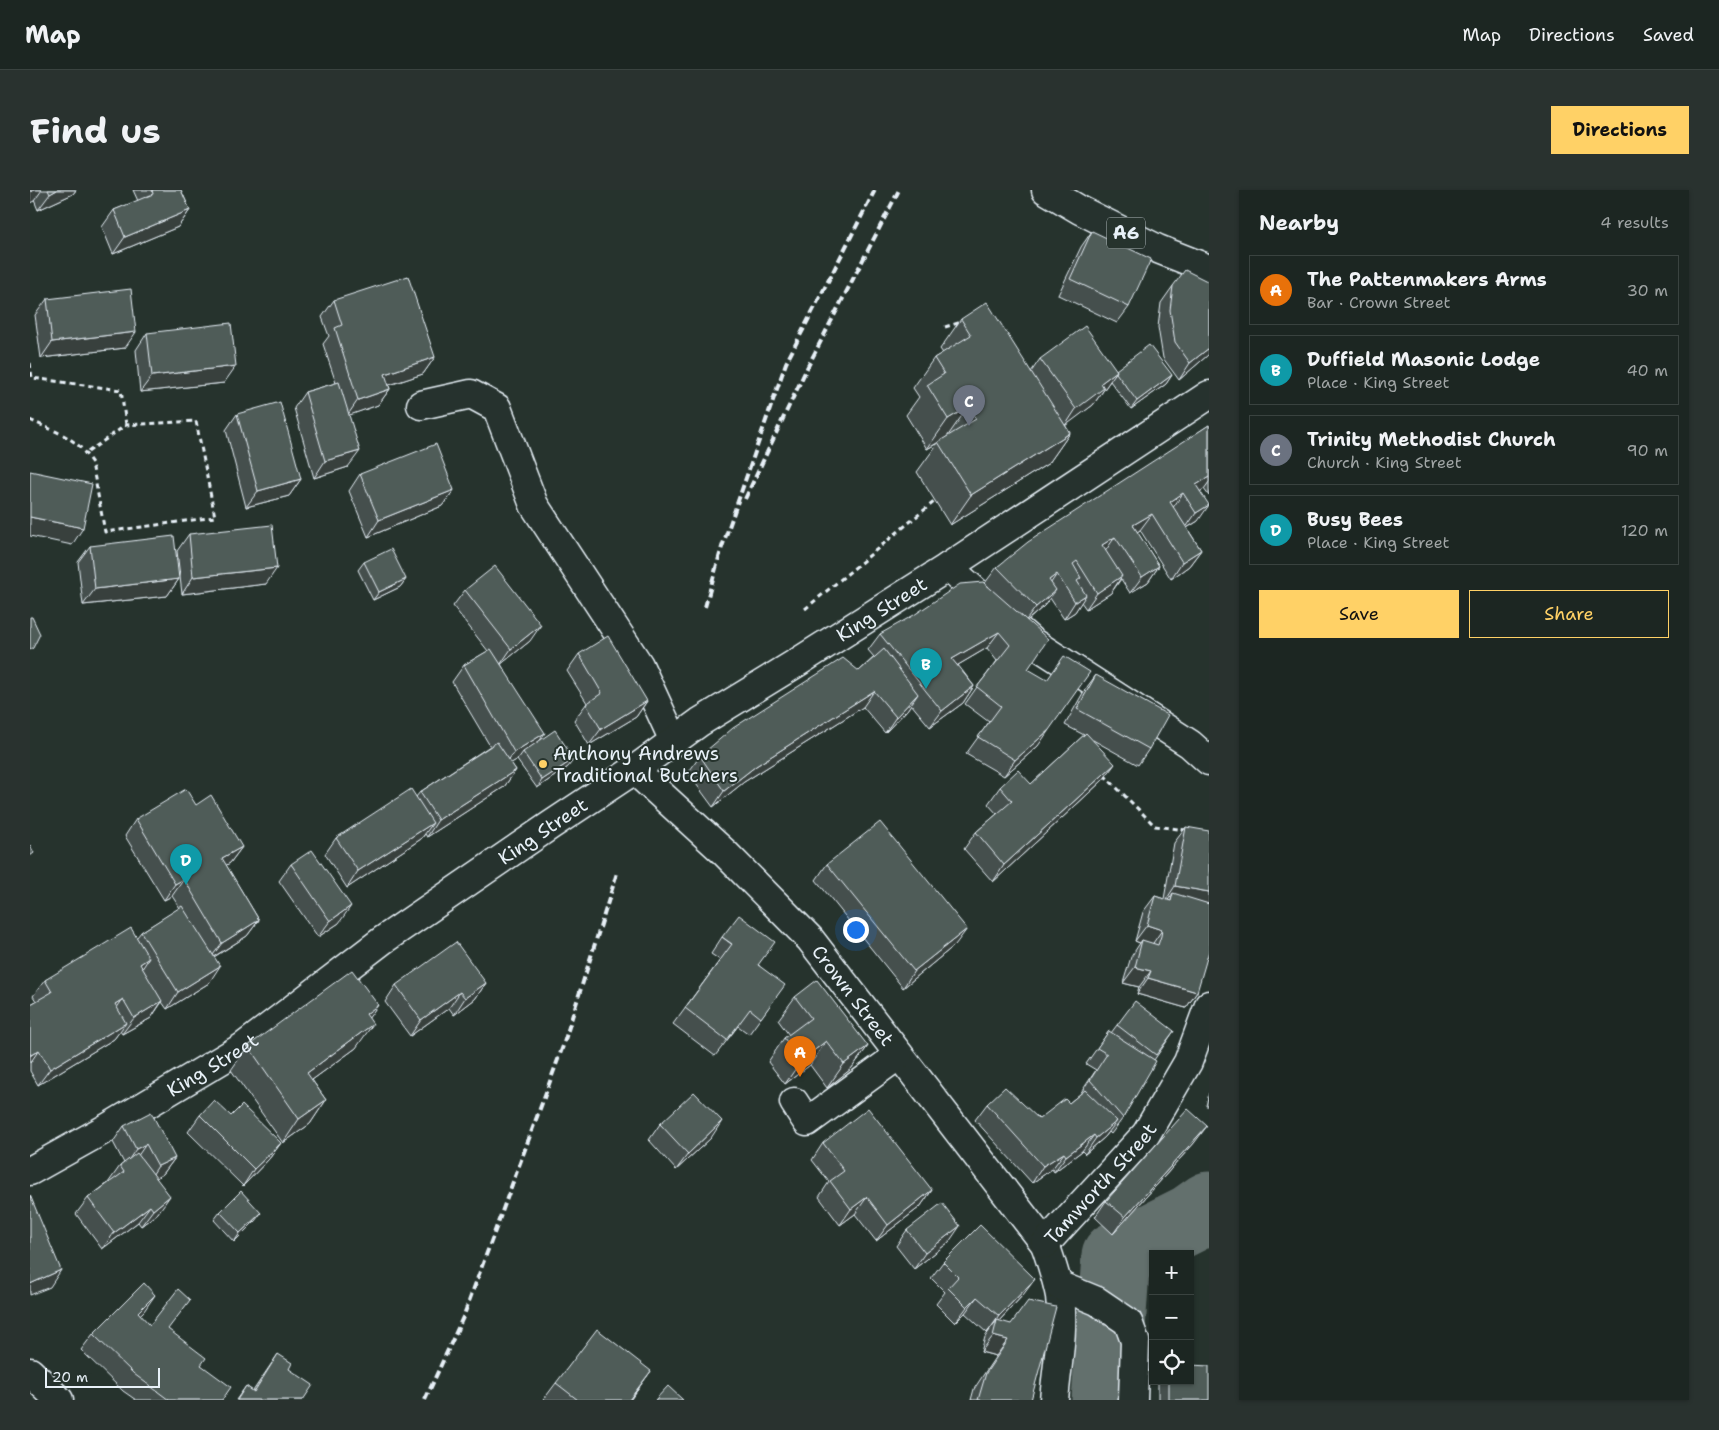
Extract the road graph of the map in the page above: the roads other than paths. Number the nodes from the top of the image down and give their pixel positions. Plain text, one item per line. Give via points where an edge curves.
1 (1046, 190) edge
2 (1209, 269) edge
3 (1209, 395) edge
4 (421, 405) dead end
5 (948, 567) junction
6 (674, 741) junction
7 (1209, 760) edge
8 (634, 770) junction
9 (1209, 1005) edge
10 (899, 1055) junction
11 (794, 1102) dead end
12 (30, 1171) edge
13 (1045, 1244) junction
14 (1058, 1285) junction
15 (30, 1372) edge
16 (59, 1400) edge
17 (1054, 1400) edge
18 (1133, 1400) edge

1 - 2 main road, A6 via 1158,249
3 - 5 main road, King Street
4 - 6 main road via 471,394 497,408 534,505 639,665
5 - 6 main road, King Street
5 - 7 main road via 1032,642 1190,744
6 - 8 main road, King Street
8 - 10 main road, Crown Street via 725,853 810,939
8 - 12 main road, King Street via 383,940 243,1047
9 - 13 main road, Tamworth Street via 1188,1062 1146,1134
10 - 11 main road via 807,1122
10 - 13 main road, Crown Street
13 - 14 main road, Tamworth Street
14 - 17 main road, Tamworth Street via 1062,1330
14 - 18 main road via 1097,1301 1128,1322 1135,1341
15 - 16 main road

